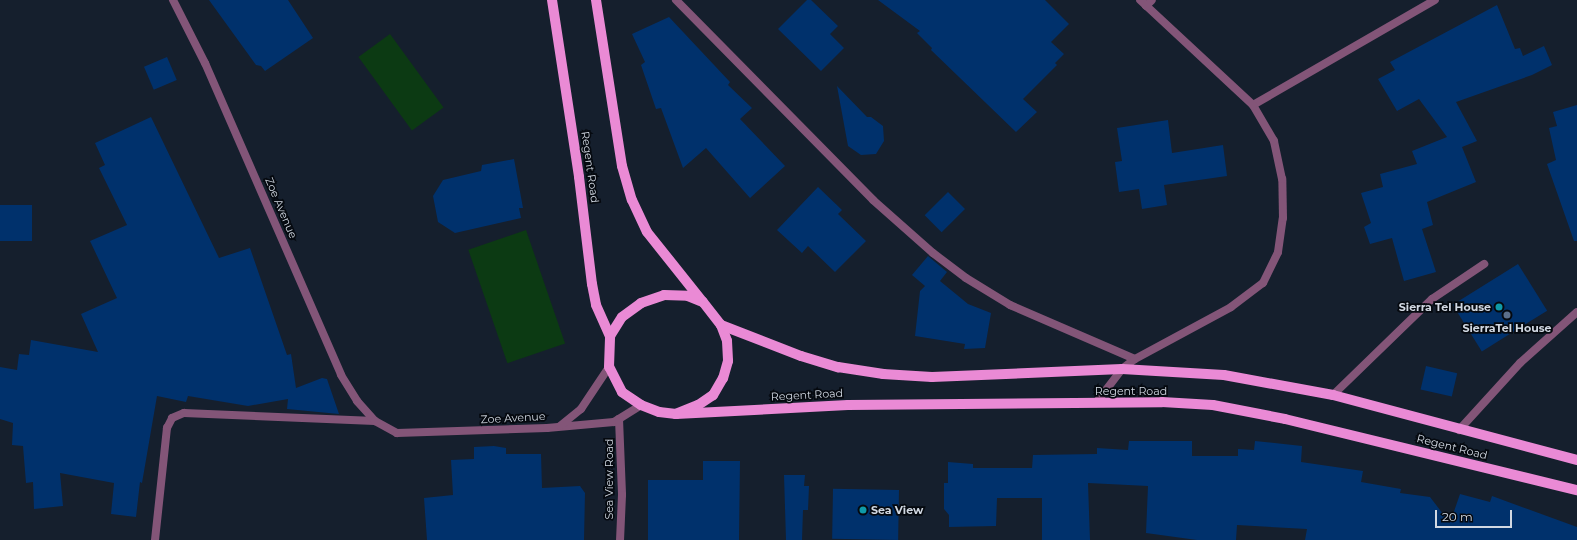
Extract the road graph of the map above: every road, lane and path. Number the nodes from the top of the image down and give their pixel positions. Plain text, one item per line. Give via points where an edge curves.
1 (173, 0) edge
2 (552, 0) edge
3 (596, 0) edge
4 (676, 0) edge
5 (1435, 0) edge
6 (1146, 2) edge
7 (1253, 105) junction
8 (1484, 264) dead end
9 (703, 302) junction
10 (1577, 312) edge
11 (721, 325) junction
12 (610, 336) junction
13 (1135, 359) junction
14 (609, 367) junction
15 (1122, 370) junction
16 (1333, 396) junction
17 (1096, 403) junction
18 (641, 405) junction
19 (676, 414) junction
20 (619, 418) junction
21 (375, 421) junction
22 (560, 426) junction
23 (1459, 430) junction
24 (1577, 460) edge
25 (1577, 490) edge
26 (155, 540) edge
27 (620, 540) edge

1 - 21 street, Zoe Avenue via 205,63 342,375 357,401
2 - 12 main road, Regent Road via 578,170 592,284 596,306
3 - 9 main road via 620,158 632,200 647,232
4 - 13 street via 872,200 933,253 966,278 1010,305
5 - 7 street
6 - 7 street
7 - 13 street via 1274,141 1282,179 1283,218 1278,252 1262,283 1231,307
8 - 16 street via 1432,299
9 - 11 main road
9 - 12 main road via 688,296 664,295 641,303 622,317
10 - 23 street via 1520,364
11 - 15 main road, Regent Road via 838,367 883,374 932,377
11 - 19 main road via 727,341 728,360 723,378 713,395 698,405
12 - 14 main road
13 - 15 street
14 - 18 main road via 622,392
14 - 22 street, Zoe Avenue via 581,409
15 - 16 main road, Regent Road via 1224,375
15 - 17 street
16 - 23 main road, Regent Road
17 - 19 main road, Regent Road via 848,405
17 - 25 main road, Regent Road via 1162,402 1248,410
18 - 19 main road via 659,412
18 - 20 street, Zoe Avenue
20 - 22 street, Zoe Avenue via 614,422
20 - 27 street, Sea View Road via 622,495
21 - 22 street, Zoe Avenue via 397,433
21 - 26 street, Zoe Avenue via 184,413 172,418 167,428
23 - 24 main road, Regent Road

